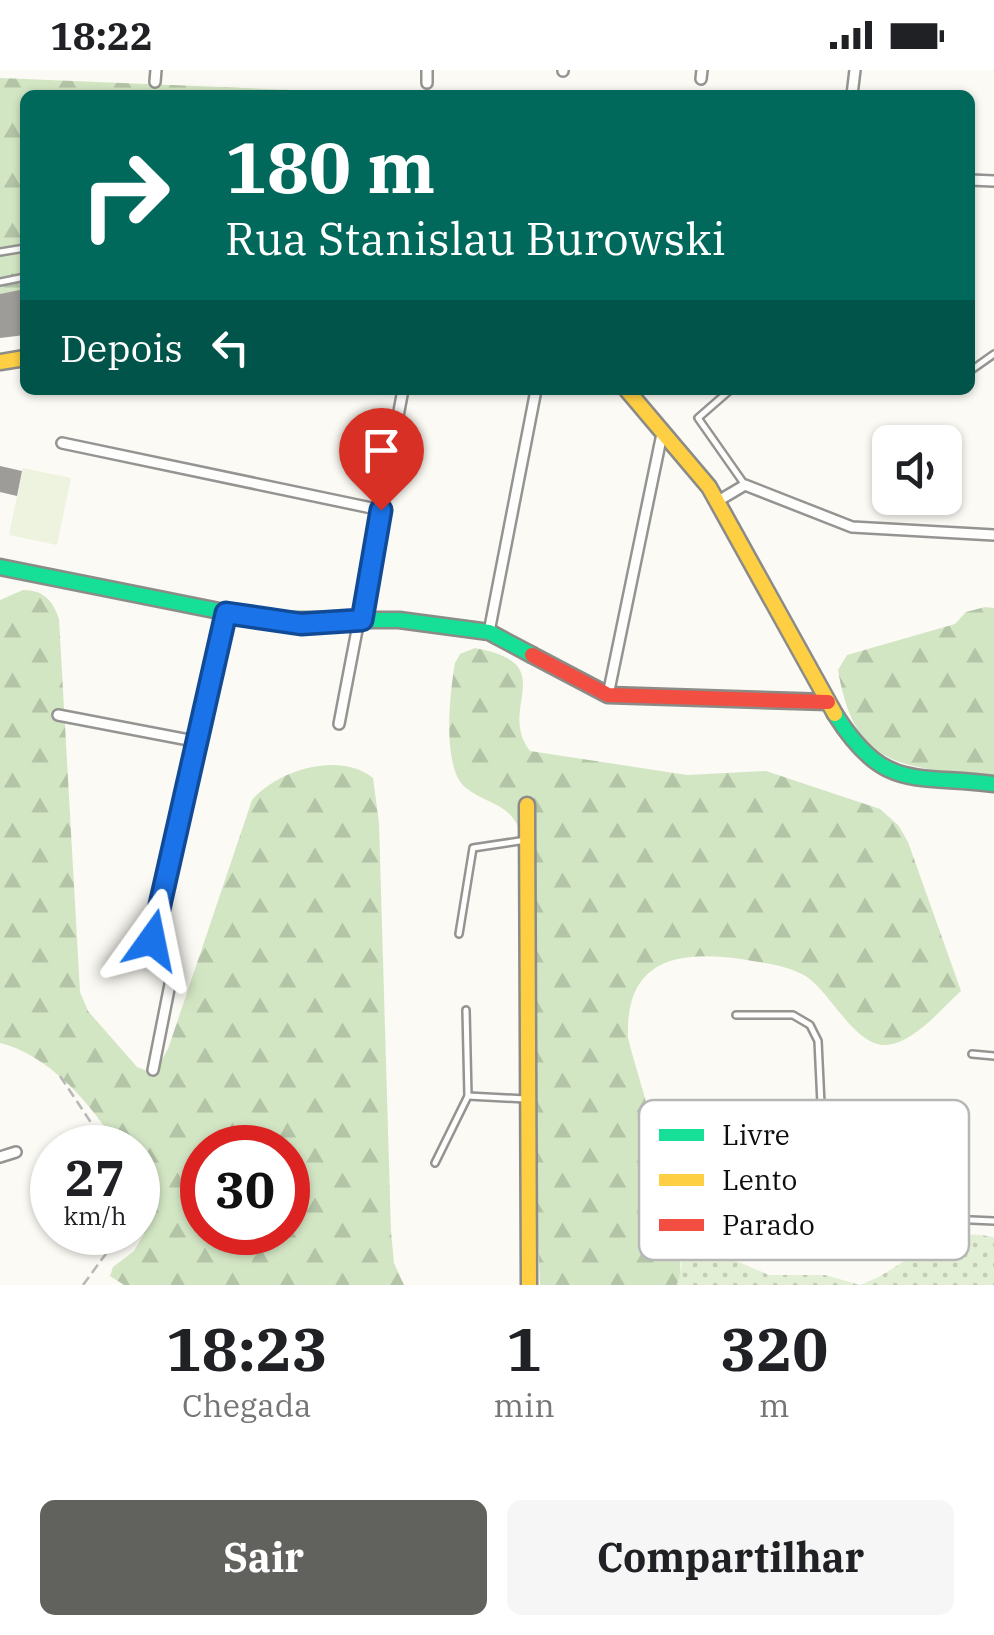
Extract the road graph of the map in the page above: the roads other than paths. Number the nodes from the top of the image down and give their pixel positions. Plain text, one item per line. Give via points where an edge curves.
1 (156, 70) edge
2 (427, 70) edge
3 (156, 82) dead end
4 (427, 83) dead end
5 (402, 395) edge
6 (535, 395) edge
7 (632, 395) edge
8 (724, 395) edge
9 (664, 426) junction
10 (62, 442) dead end
11 (745, 485) junction
12 (718, 500) junction
13 (381, 510) junction
14 (994, 535) edge
15 (0, 567) edge
16 (226, 613) junction
17 (362, 620) junction
18 (489, 632) junction
19 (608, 695) junction
20 (828, 702) junction
21 (58, 715) dead end
22 (338, 724) dead end
23 (194, 741) junction
24 (994, 784) edge
25 (527, 805) dead end
26 (527, 840) junction
27 (459, 934) dead end
28 (466, 1010) dead end
29 (736, 1015) dead end
30 (972, 1054) dead end
31 (994, 1056) edge
32 (153, 1070) dead end
33 (468, 1096) junction
34 (528, 1099) junction
35 (821, 1100) edge
36 (16, 1152) dead end
37 (0, 1157) edge
38 (435, 1162) dead end
39 (969, 1220) edge
40 (994, 1221) edge
41 (529, 1285) edge

1 - 3 street
2 - 4 street
5 - 13 street
6 - 18 street
7 - 9 street
8 - 11 lane via 698,418
9 - 12 street
9 - 19 street
10 - 13 street
11 - 12 street
11 - 14 street via 852,527
12 - 20 street
13 - 17 street
15 - 16 street
16 - 17 street via 301,624
16 - 23 street
17 - 18 street
17 - 22 street
18 - 19 street
19 - 20 street
20 - 24 street via 864,755 881,768
21 - 23 street
23 - 32 street via 152,940 171,979
25 - 26 street
26 - 27 lane via 473,848
26 - 34 street
28 - 33 lane
29 - 35 lane via 794,1015 810,1025 818,1041
30 - 31 lane
33 - 34 lane
33 - 38 lane
34 - 41 street
36 - 37 street
39 - 40 lane

